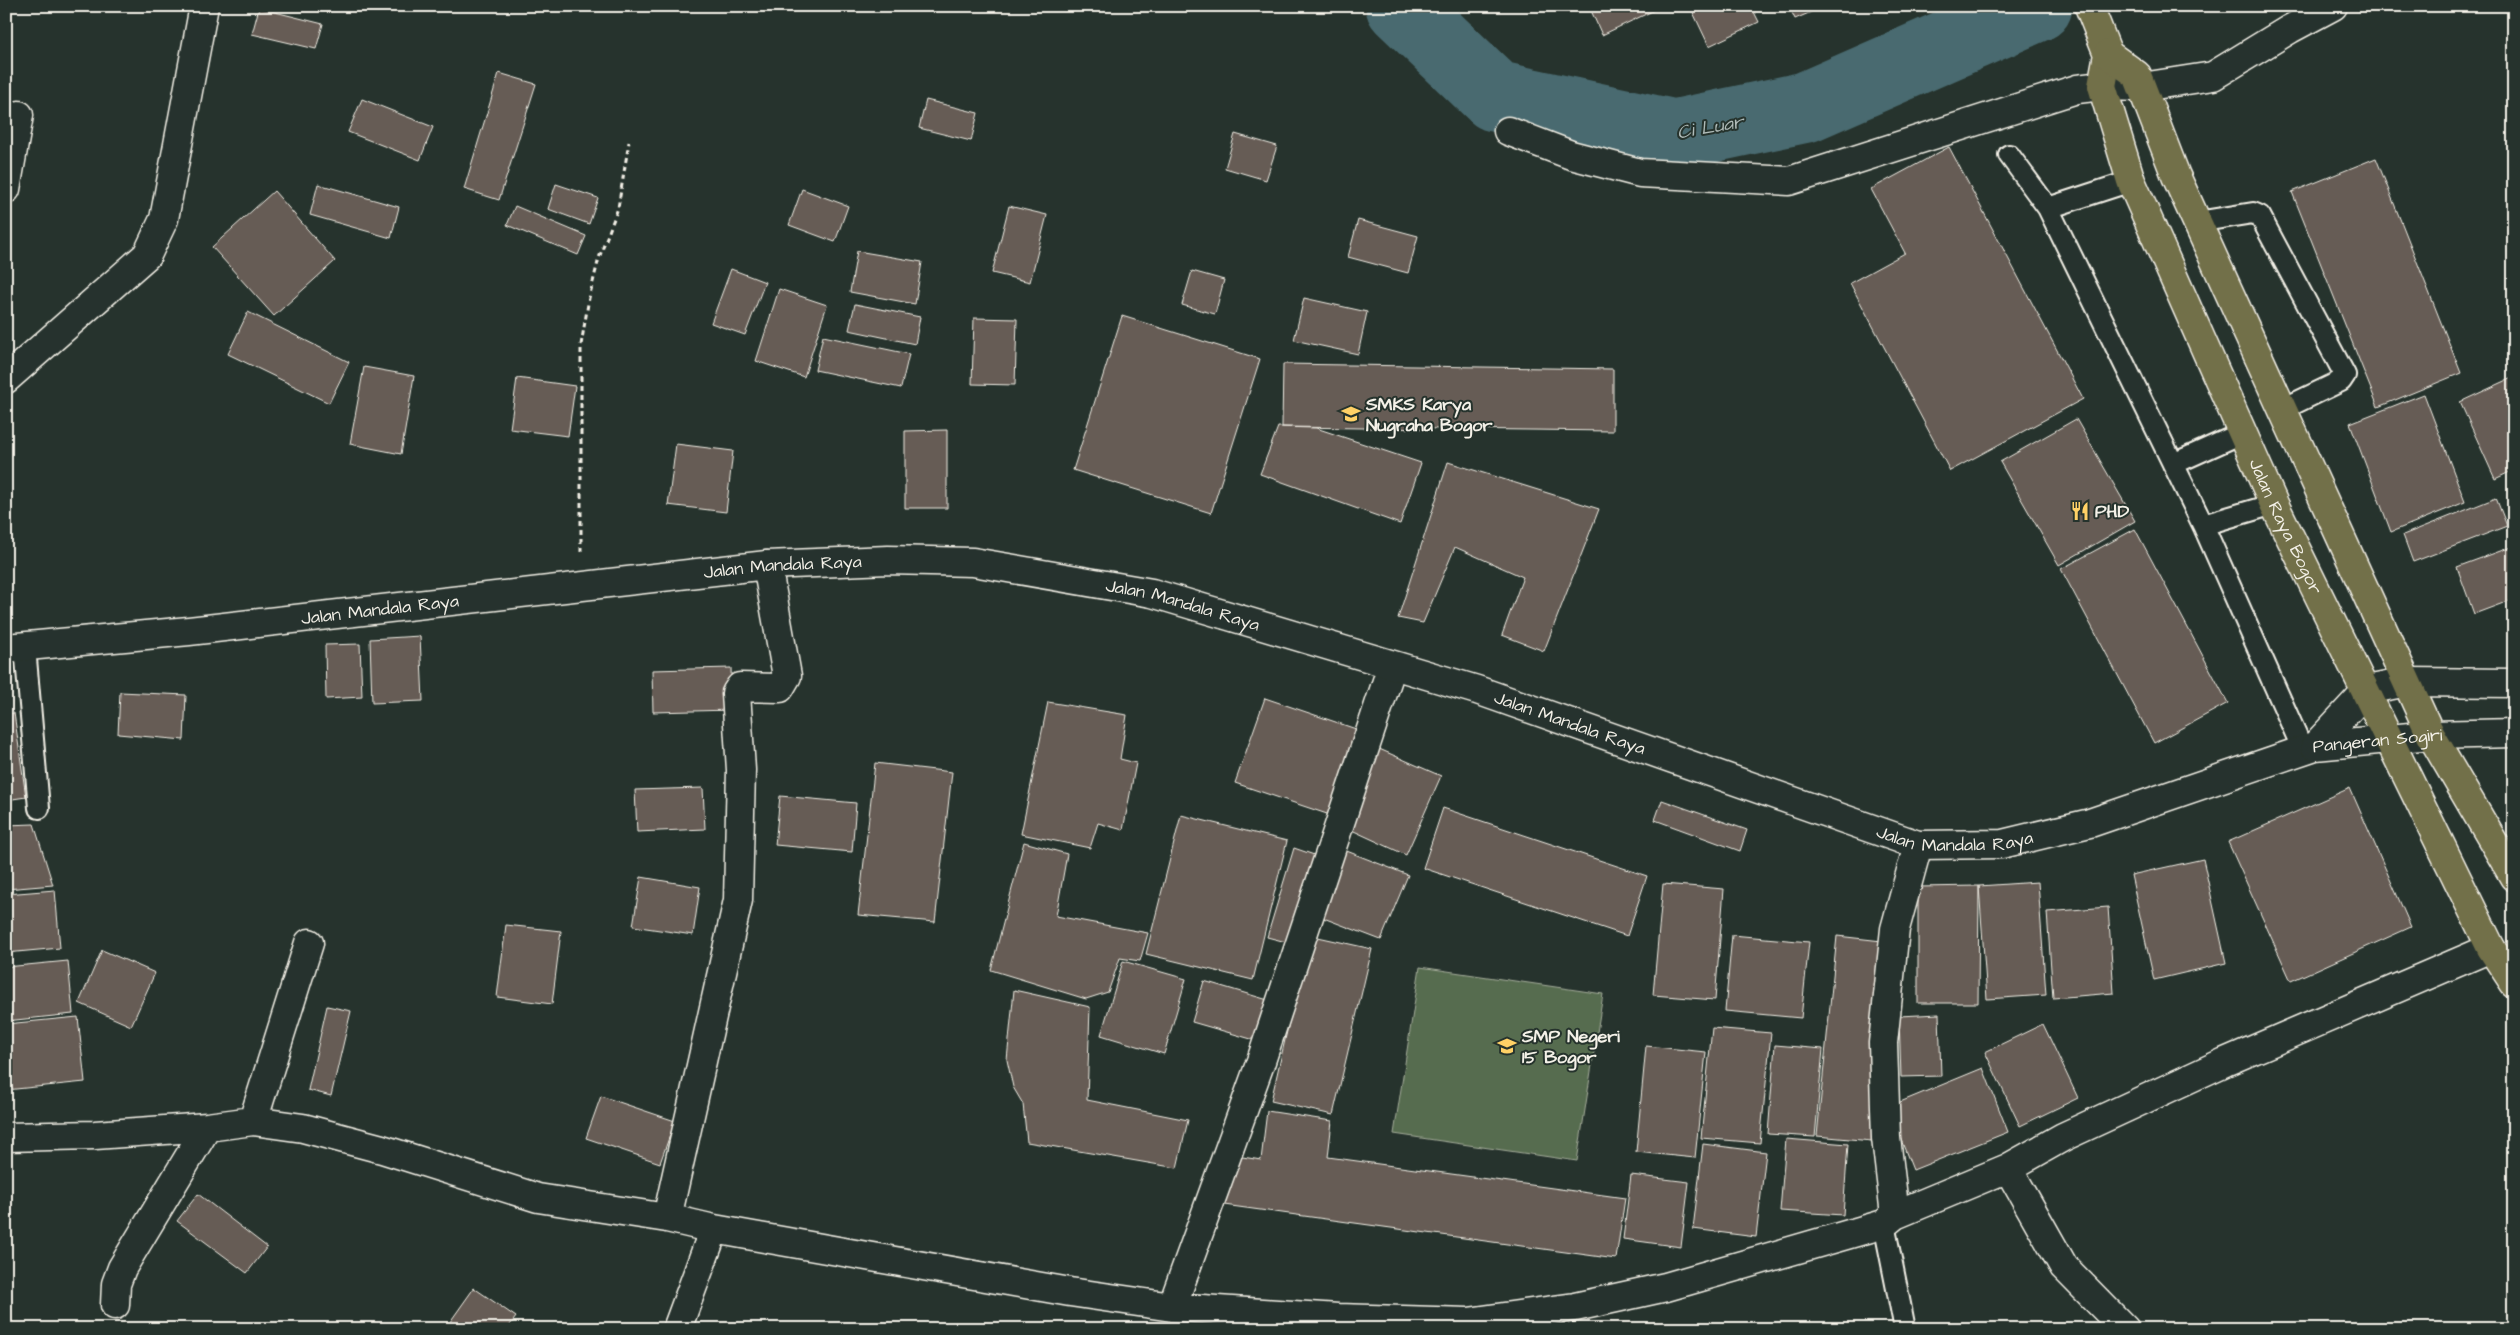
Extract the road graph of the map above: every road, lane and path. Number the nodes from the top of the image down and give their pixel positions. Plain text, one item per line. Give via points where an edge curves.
1 (204, 6) edge
2 (2089, 6) edge
3 (2333, 6) edge
4 (2106, 49) junction
5 (2102, 86) junction
6 (2142, 87) junction
7 (19, 115) dead end
8 (1508, 131) dead end
9 (629, 142) dead end
10 (2009, 155) dead end
11 (2131, 181) junction
12 (6, 189) edge
13 (2048, 208) junction
14 (2197, 222) junction
15 (6, 379) edge
16 (2283, 409) junction
17 (2242, 433) junction
18 (2173, 464) junction
19 (2274, 504) junction
20 (2203, 525) junction
21 (768, 565) junction
22 (581, 587) junction
23 (16, 648) edge
24 (1392, 666) junction
25 (2407, 682) junction
26 (2514, 684) edge
27 (2367, 690) junction
28 (2514, 734) edge
29 (2431, 736) junction
30 (2390, 739) junction
31 (2309, 748) junction
32 (39, 808) dead end
33 (1918, 845) junction
34 (2514, 877) edge
35 (309, 943) dead end
36 (2491, 948) junction
37 (2514, 983) edge
38 (253, 1121) junction
39 (207, 1127) junction
40 (6, 1137) edge
41 (2008, 1168) junction
42 (667, 1218) junction
43 (1890, 1219) junction
44 (714, 1229) junction
45 (114, 1305) dead end
46 (1172, 1307) junction
47 (1266, 1321) edge
48 (677, 1329) edge
49 (1905, 1329) edge
50 (2125, 1329) edge

1 - 15 street via 164,219 147,255
2 - 4 highway
3 - 6 street via 2213,76
4 - 5 highway, Jalan Raya Bogor
4 - 6 highway via 2137,75
5 - 6 street
5 - 8 street via 2077,89 1789,181 1640,172 1571,156
5 - 11 highway, Jalan Raya Bogor
6 - 14 highway
7 - 12 street
9 - 22 path via 618,208 599,258 582,345
10 - 13 lane
11 - 13 lane
11 - 17 highway, Jalan Raya Bogor
13 - 18 lane
14 - 16 highway
14 - 16 lane via 2253,213 2260,216 2344,375 2341,381
16 - 25 highway
17 - 18 lane
17 - 19 highway, Jalan Raya Bogor
18 - 20 lane
19 - 20 lane
19 - 27 highway, Jalan Raya Bogor
20 - 31 lane
21 - 22 street, Jalan Mandala Raya
21 - 24 street, Jalan Mandala Raya via 888,560 973,562 1152,593
21 - 42 street via 787,676 780,688 740,687 736,693 740,770 738,900
22 - 23 street, Jalan Mandala Raya
23 - 32 lane
24 - 33 street, Jalan Mandala Raya via 1477,690
24 - 46 street via 1261,1061
25 - 26 street
25 - 27 street
25 - 29 highway
27 - 30 highway, Jalan Raya Bogor
27 - 31 street, Pangeran Sogiri
28 - 29 street, Pangeran Sogiri
29 - 30 street, Pangeran Sogiri
29 - 34 highway
30 - 31 street, Pangeran Sogiri
30 - 36 highway, Jalan Raya Bogor
31 - 33 street, Jalan Mandala Raya via 2090,823 2002,844
33 - 43 street via 1895,929 1883,1043
35 - 38 street
36 - 37 highway, Jalan Raya Bogor
36 - 41 street via 2225,1062 2063,1136
38 - 39 street
38 - 42 street via 303,1128 382,1149 538,1198
39 - 40 street
39 - 45 street via 122,1268
41 - 43 street
41 - 50 street via 2064,1267
42 - 44 street
43 - 47 street via 1675,1284 1575,1307 1468,1322
43 - 49 lane
44 - 46 street
44 - 48 street
46 - 47 street

